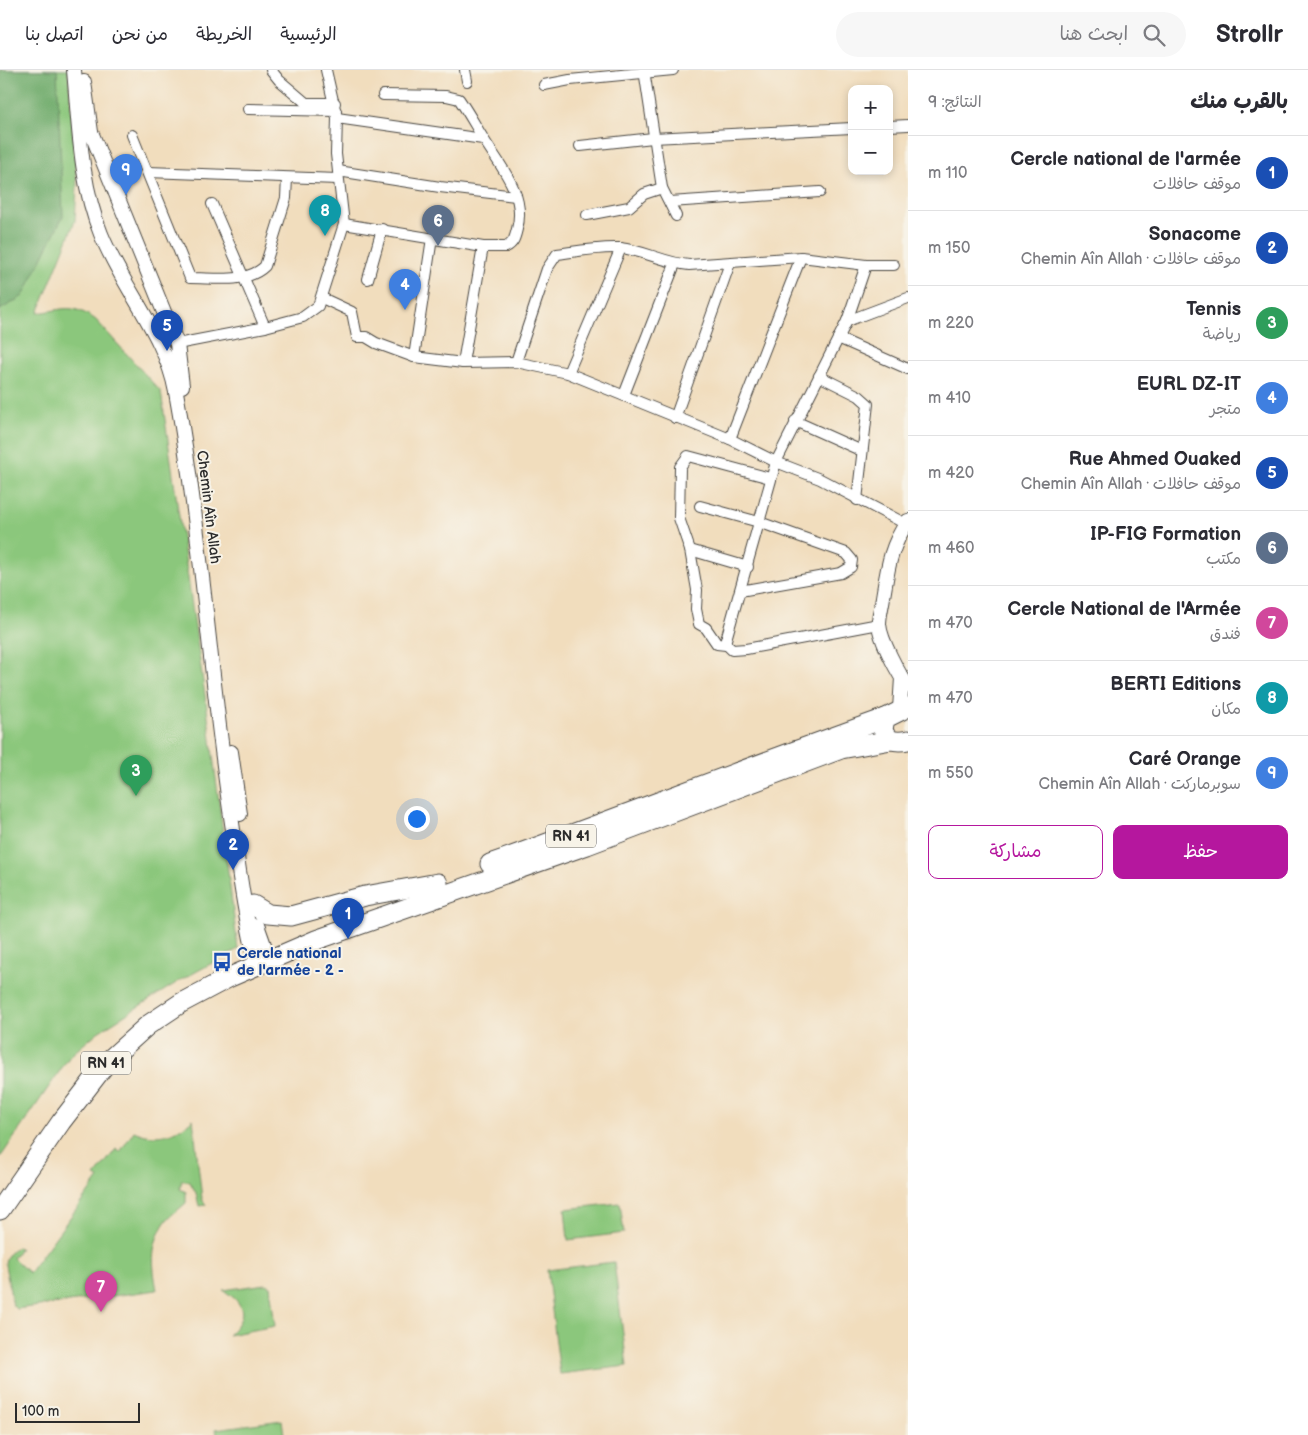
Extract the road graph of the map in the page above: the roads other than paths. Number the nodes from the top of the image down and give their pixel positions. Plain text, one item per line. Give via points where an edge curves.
1 (74, 70) edge
2 (83, 70) edge
3 (270, 70) edge
4 (326, 70) edge
5 (465, 70) edge
6 (673, 70) edge
7 (643, 71) edge
8 (618, 72) edge
9 (569, 75) edge
10 (467, 81) dead end
11 (544, 85) dead end
12 (383, 95) dead end
13 (248, 109) dead end
14 (336, 111) junction
15 (908, 125) edge
16 (893, 126) edge
17 (848, 128) edge
18 (132, 135) dead end
19 (653, 138) junction
20 (483, 139) junction
21 (580, 146) dead end
22 (104, 165) junction
23 (148, 172) junction
24 (85, 173) junction
25 (338, 175) junction
26 (287, 178) junction
27 (662, 188) junction
28 (820, 192) dead end
29 (516, 196) junction
30 (670, 202) junction
31 (212, 204) dead end
32 (587, 216) dead end
33 (676, 216) dead end
34 (344, 224) junction
35 (382, 229) junction
36 (432, 238) junction
37 (483, 247) junction
38 (622, 248) junction
39 (801, 257) junction
40 (730, 263) junction
41 (675, 264) junction
42 (866, 265) junction
43 (894, 265) dead end
44 (245, 278) junction
45 (368, 279) dead end
46 (322, 298) junction
47 (908, 298) edge
48 (847, 321) junction
49 (265, 327) junction
50 (838, 338) junction
51 (177, 344) junction
52 (161, 347) junction
53 (414, 357) junction
54 (516, 362) junction
55 (463, 363) junction
56 (908, 368) edge
57 (568, 373) junction
58 (818, 376) junction
59 (624, 395) junction
60 (675, 418) junction
61 (795, 421) junction
62 (730, 439) junction
63 (862, 451) junction
64 (776, 462) junction
65 (770, 478) junction
66 (857, 500) junction
67 (700, 506) dead end
68 (759, 522) junction
69 (907, 522) edge
70 (690, 550) junction
71 (748, 567) junction
72 (740, 591) junction
73 (879, 624) junction
74 (726, 645) junction
75 (905, 682) edge
76 (898, 711) edge
77 (899, 740) edge
78 (438, 884) junction
79 (253, 905) junction
80 (261, 957) junction
81 (0, 1187) edge
82 (0, 1210) edge

1 - 24 main road, Chemin Aîn Allah
2 - 22 main road, Chemin Aîn Allah via 91,132
3 - 14 street via 306,103
4 - 14 street
5 - 10 street
6 - 7 street
7 - 8 street
7 - 19 street
8 - 9 street
9 - 11 street
12 - 20 street via 459,99
13 - 14 street
14 - 20 street
14 - 25 street
15 - 16 street
17 - 19 street
18 - 23 street
19 - 21 street
19 - 27 street
20 - 29 street via 503,165
22 - 24 main road
22 - 51 main road, Chemin Aîn Allah
23 - 26 street
23 - 44 street via 190,278
24 - 52 main road, Chemin Aîn Allah via 104,241
25 - 26 street
25 - 29 street
25 - 34 street
26 - 44 street via 286,198 266,266
27 - 30 street
27 - 32 street via 644,194 629,207
28 - 30 street
29 - 37 street via 520,216 511,244 506,248
30 - 33 street
31 - 44 street
34 - 35 street
34 - 46 street
35 - 36 street
35 - 45 street
36 - 37 street
36 - 53 street
37 - 55 street
38 - 41 street
38 - 54 street via 558,254 547,269
38 - 57 street
39 - 40 street
39 - 42 street
39 - 62 street
40 - 41 street
40 - 60 street
41 - 59 street
42 - 43 street
42 - 48 street
44 - 49 street
46 - 49 street via 307,315
46 - 53 street via 352,312 357,337 366,337
47 - 48 street
48 - 50 street
49 - 51 street
50 - 56 street
50 - 58 street
51 - 52 main road
51 - 79 main road, Chemin Aîn Allah
52 - 80 main road, Chemin Aîn Allah via 176,389 225,779
53 - 55 street
54 - 55 street
54 - 57 street
57 - 59 street
58 - 61 street
58 - 63 street via 867,402
59 - 60 street
60 - 62 street
61 - 63 street
61 - 64 street
62 - 64 street
63 - 66 street
64 - 65 street
64 - 66 street via 820,479
65 - 68 street
65 - 70 street via 686,457 678,480 679,518
66 - 69 street
67 - 68 street
68 - 71 street
68 - 72 street via 846,553 853,563 840,573
69 - 73 main road via 895,540 890,557
70 - 71 street
70 - 74 street via 699,624 716,642
71 - 72 street
72 - 74 street
73 - 74 street via 746,649 732,650
73 - 75 main road
75 - 76 main road
76 - 77 highway via 883,732
76 - 78 highway, RN 41
77 - 80 highway, RN 41 via 841,749 587,845
78 - 79 highway via 365,896 291,916 268,914
78 - 80 highway, RN 41
79 - 80 main road, Chemin Aîn Allah
80 - 81 highway, RN 41 via 179,991 118,1036 88,1066
80 - 82 highway, RN 41 via 181,1003 148,1025 120,1050 77,1100

